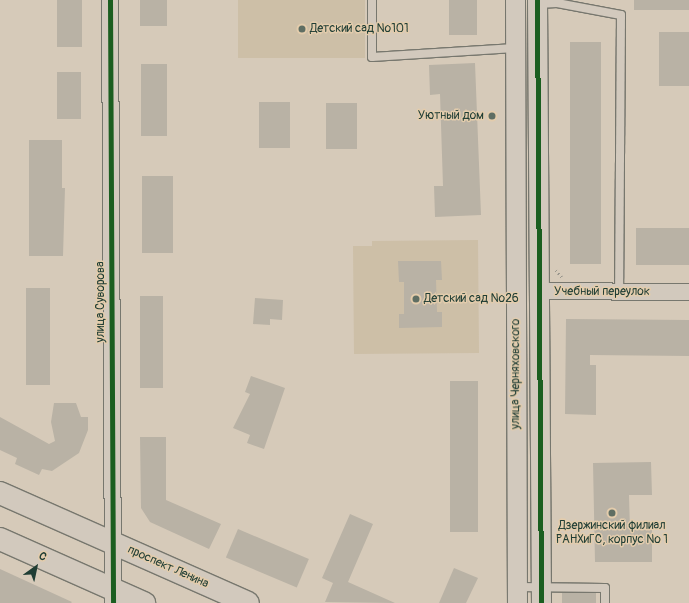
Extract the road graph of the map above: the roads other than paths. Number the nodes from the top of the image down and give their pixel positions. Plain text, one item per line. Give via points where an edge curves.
1 (110, 0) edge
2 (372, 0) edge
3 (515, 0) edge
4 (537, 2) edge
5 (515, 48) junction
6 (515, 291) junction
7 (540, 291) junction
8 (619, 292) junction
9 (689, 292) edge
10 (0, 492) edge
11 (0, 539) edge
12 (112, 542) junction
13 (517, 595) edge
14 (541, 595) edge
15 (113, 596) edge
16 (144, 603) edge
17 (248, 603) edge
18 (606, 603) edge

1 - 12 street, улица Суворова
2 - 5 lane via 372,57
3 - 5 street, улица Черняховского
4 - 7 street
4 - 8 lane via 558,3 621,15
5 - 6 street, улица Черняховского
6 - 7 street, Учебный переулок
6 - 13 street, улица Черняховского
7 - 8 street, Учебный переулок
7 - 14 street
8 - 9 street, Учебный переулок
10 - 12 main road, проспект Ленина
11 - 15 main road
12 - 15 street, улица Суворова
12 - 17 main road, проспект Ленина
13 - 14 lane
14 - 18 lane via 605,588
15 - 16 main road

